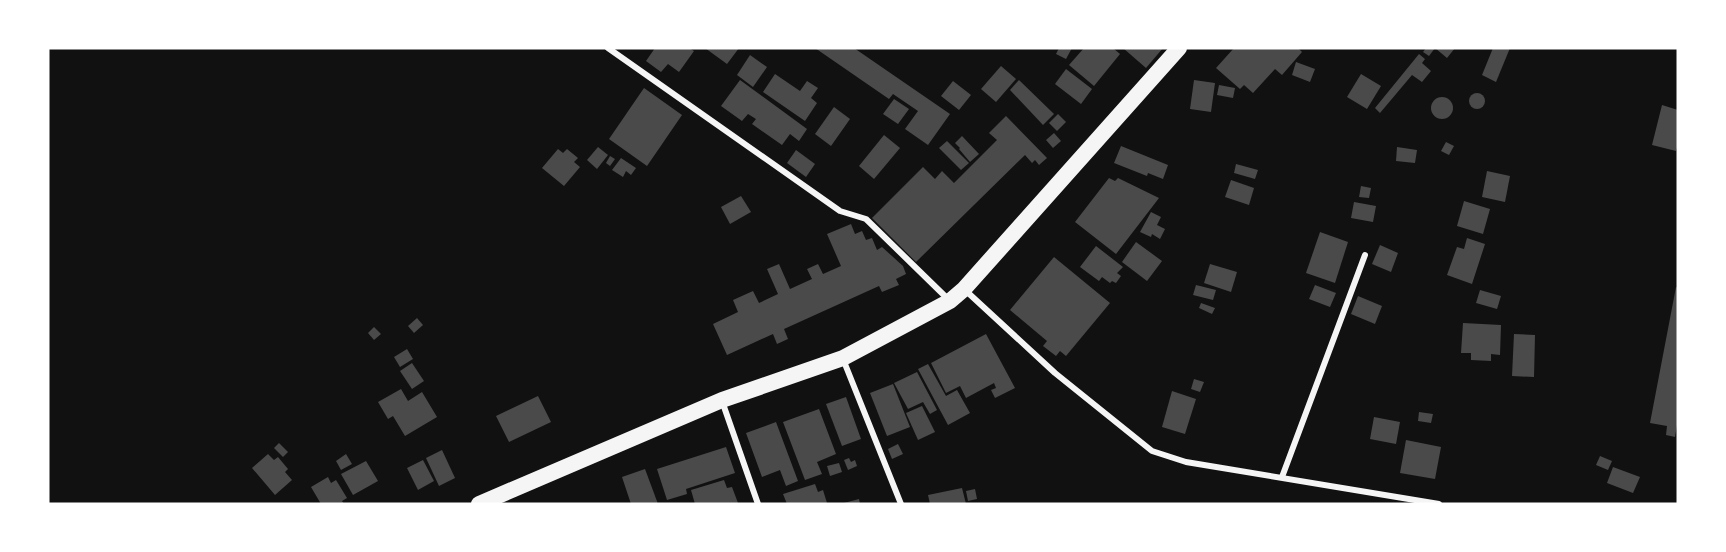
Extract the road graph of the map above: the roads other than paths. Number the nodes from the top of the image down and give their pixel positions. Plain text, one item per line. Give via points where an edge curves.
1 (608, 48) edge
2 (1179, 48) edge
3 (1365, 255) dead end
4 (964, 289) junction
5 (950, 301) junction
6 (843, 358) junction
7 (722, 400) junction
8 (1282, 477) junction
9 (479, 504) edge
10 (758, 504) edge
11 (901, 504) edge
12 (1439, 504) edge

1 - 5 street via 840,211 866,219
2 - 4 highway
3 - 8 street
4 - 5 highway
4 - 8 street via 1055,373 1152,451 1186,462
5 - 6 highway
6 - 7 highway
6 - 11 street
7 - 9 highway
7 - 10 street
8 - 12 street

